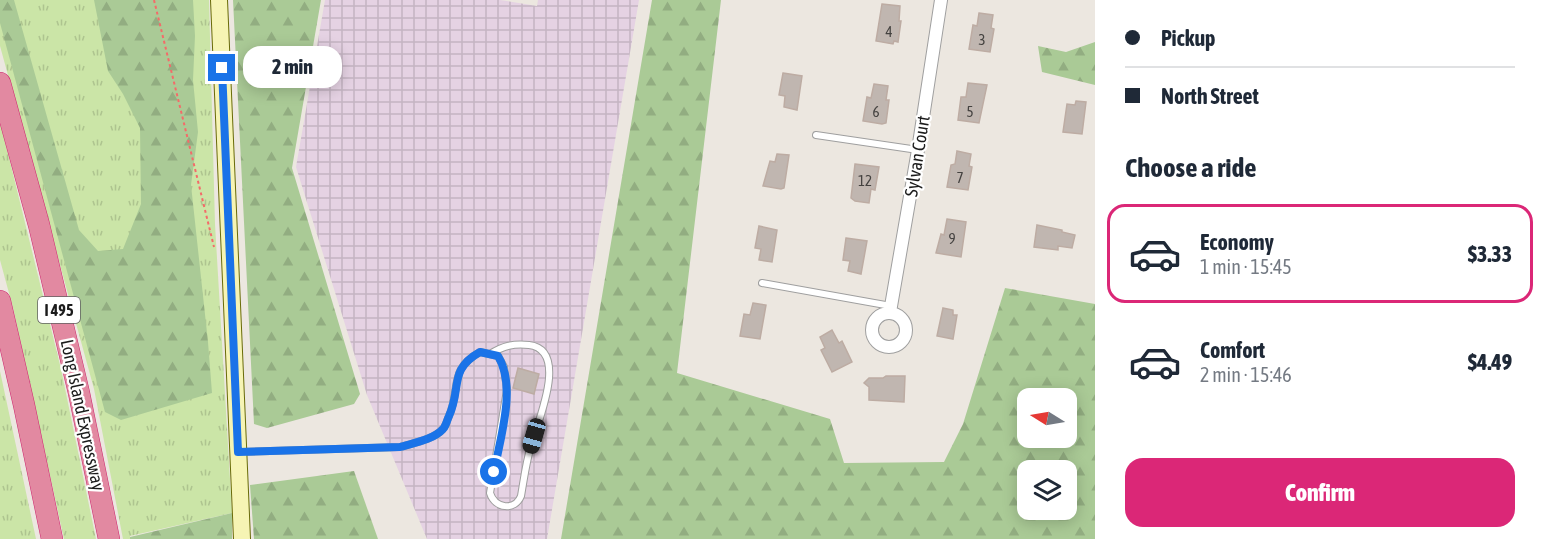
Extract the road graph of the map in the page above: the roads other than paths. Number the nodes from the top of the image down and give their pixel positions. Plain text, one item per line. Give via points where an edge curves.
1 (219, 0) edge
2 (941, 0) edge
3 (0, 83) edge
4 (816, 135) dead end
5 (918, 150) junction
6 (762, 283) dead end
7 (0, 301) edge
8 (891, 309) joint
9 (490, 354) junction
10 (238, 452) junction
11 (52, 539) edge
12 (109, 539) edge
13 (242, 539) edge

1 - 10 street
2 - 5 street, Sylvan Court
3 - 12 highway, Long Island Expressway / I 495 via 42,236
4 - 5 lane
5 - 8 street, Sylvan Court
6 - 8 lane
7 - 11 highway
9 - 9 lane via 498,356 504,367 507,390 490,494 496,505 513,506 521,496 547,392 549,368 546,354 537,346 516,344
9 - 10 lane via 480,352 467,359 443,429 425,439 400,447
10 - 13 street

